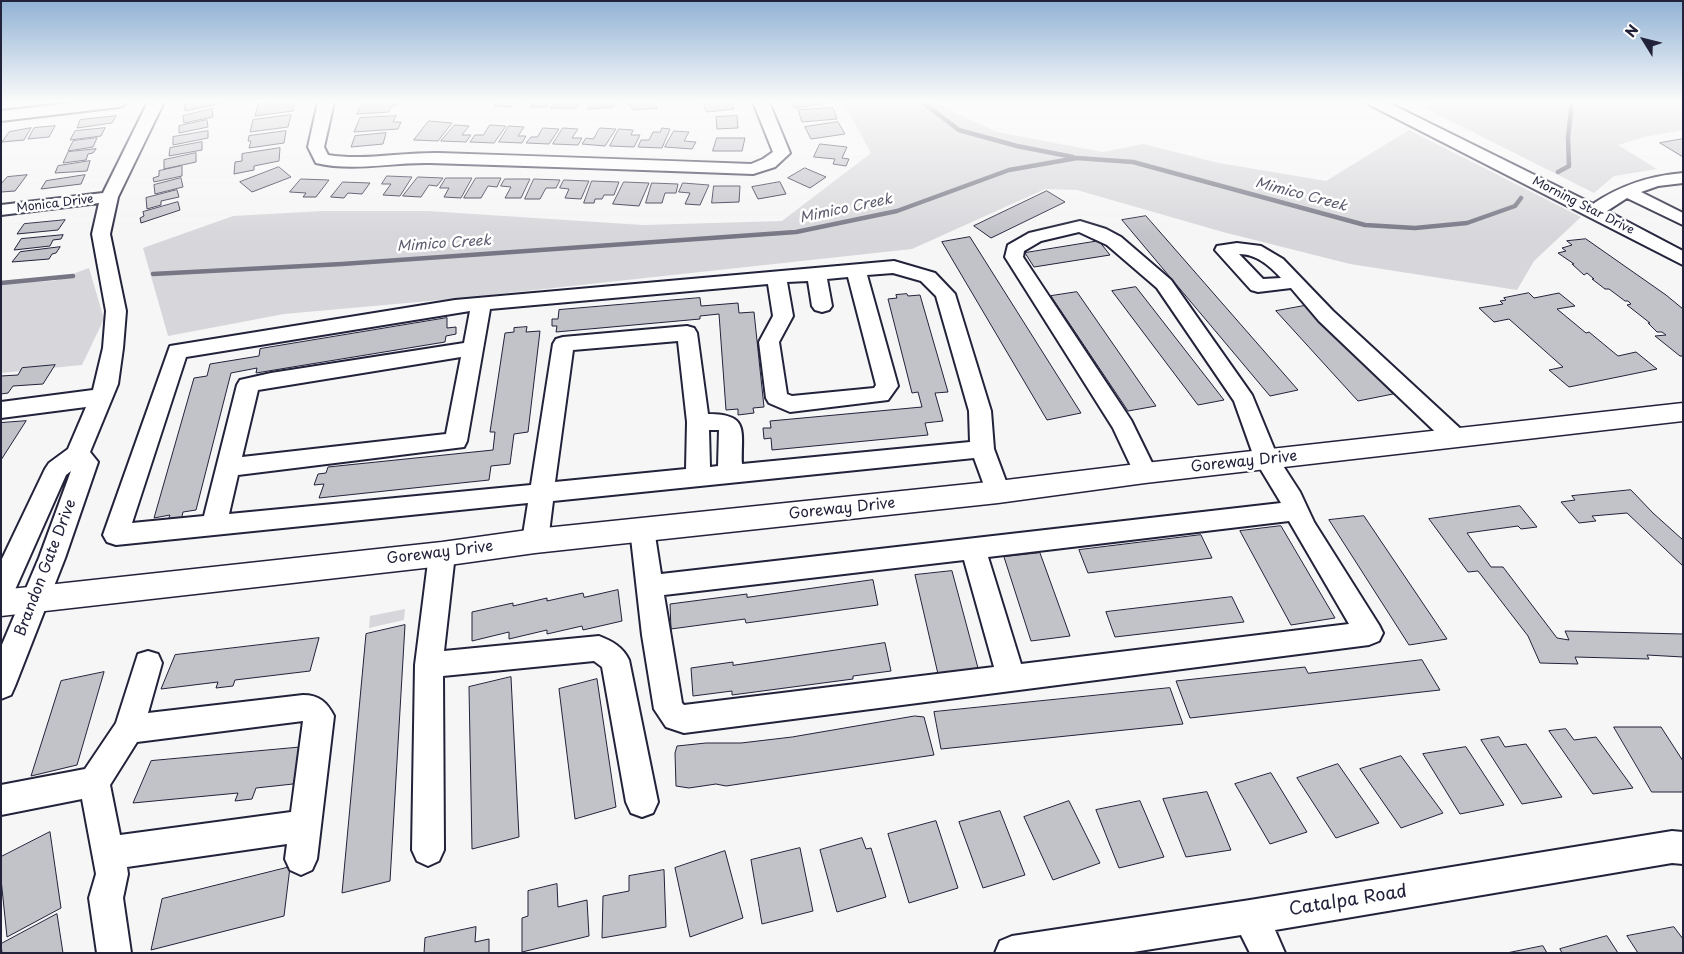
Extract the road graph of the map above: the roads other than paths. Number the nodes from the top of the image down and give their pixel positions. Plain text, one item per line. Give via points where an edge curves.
1 (134, 147) edge
2 (316, 147) edge
3 (779, 147) edge
4 (1464, 147) edge
5 (1683, 178) edge
6 (1658, 180) junction
7 (1683, 189) edge
8 (1626, 190) junction
9 (109, 197) junction
10 (1, 210) edge
11 (1594, 211) junction
12 (1683, 220) edge
13 (1683, 259) edge
14 (856, 270) junction
15 (816, 274) junction
16 (776, 277) junction
17 (1294, 282) dead end
18 (481, 304) junction
19 (822, 306) dead end
20 (473, 348) junction
21 (101, 397) junction
22 (1, 410) edge
23 (1683, 412) edge
24 (698, 422) junction
25 (1456, 438) junction
26 (982, 449) junction
27 (77, 454) junction
28 (1267, 460) junction
29 (228, 467) junction
30 (1145, 473) junction
31 (730, 474) junction
32 (698, 476) junction
33 (998, 492) junction
34 (542, 494) junction
35 (1296, 510) junction
36 (214, 526) junction
37 (642, 529) junction
38 (535, 541) junction
39 (973, 548) junction
40 (442, 554) junction
41 (650, 586) junction
42 (1, 593) edge
43 (34, 600) junction
44 (1, 603) edge
45 (148, 664) dead end
46 (429, 665) junction
47 (1011, 678) junction
48 (1, 686) edge
49 (129, 729) junction
50 (94, 782) junction
51 (1, 800) edge
52 (642, 802) dead end
53 (305, 826) junction
54 (1683, 848) edge
55 (428, 850) dead end
56 (108, 853) junction
57 (302, 859) dead end
58 (1250, 917) junction
59 (114, 953) edge
60 (1012, 953) edge
61 (1268, 953) edge

1 - 9 street
2 - 3 street via 322,159 345,163 411,157 753,169 782,153
4 - 11 street, Morning Star Drive
5 - 6 street
6 - 7 street
6 - 8 street
8 - 11 street
8 - 12 street
9 - 10 street, Monica Drive
9 - 21 street via 101,234 116,311 107,384
11 - 13 street, Morning Star Drive
14 - 15 street
14 - 16 street via 887,386 880,395 790,404 777,398 769,342 782,316
14 - 26 street via 894,267 928,277 945,294 980,411
15 - 16 street
15 - 19 street
16 - 18 street
17 - 25 street
18 - 20 street
18 - 36 street via 177,351 116,535
20 - 29 street via 248,385
20 - 29 street via 456,441
21 - 22 street
21 - 27 street
23 - 25 main road, Goreway Drive
24 - 31 street via 722,422 730,426
24 - 32 street
24 - 34 street via 687,333 563,344
25 - 28 main road, Goreway Drive
26 - 31 street
26 - 33 street
27 - 42 street, Brandon Gate Drive via 57,469
27 - 43 street, Brandon Gate Drive via 86,462
28 - 30 main road, Goreway Drive
28 - 30 street via 1244,400 1164,284 1100,233 1080,226 1035,237 1015,249 1014,257 1122,426
28 - 35 street
29 - 36 street
30 - 33 main road, Goreway Drive
31 - 32 street
32 - 34 street
33 - 37 main road, Goreway Drive
34 - 36 street
34 - 38 street
35 - 39 street
35 - 47 street via 1369,633
37 - 38 main road, Goreway Drive
37 - 41 street
38 - 40 main road, Goreway Drive
39 - 41 street
39 - 47 street
40 - 43 main road, Goreway Drive
40 - 46 street
41 - 47 street via 669,709 684,719
43 - 44 main road, Goreway Drive
43 - 48 street, Brandon Gate Drive
45 - 49 street
46 - 52 street via 599,648 615,660
46 - 55 street
49 - 50 street
49 - 53 street via 303,708 316,710 319,716
50 - 51 street
50 - 56 street
53 - 56 street
53 - 57 street
54 - 58 street, Catalpa Road
56 - 59 street via 112,874 106,898
58 - 60 street, Catalpa Road
58 - 61 street

